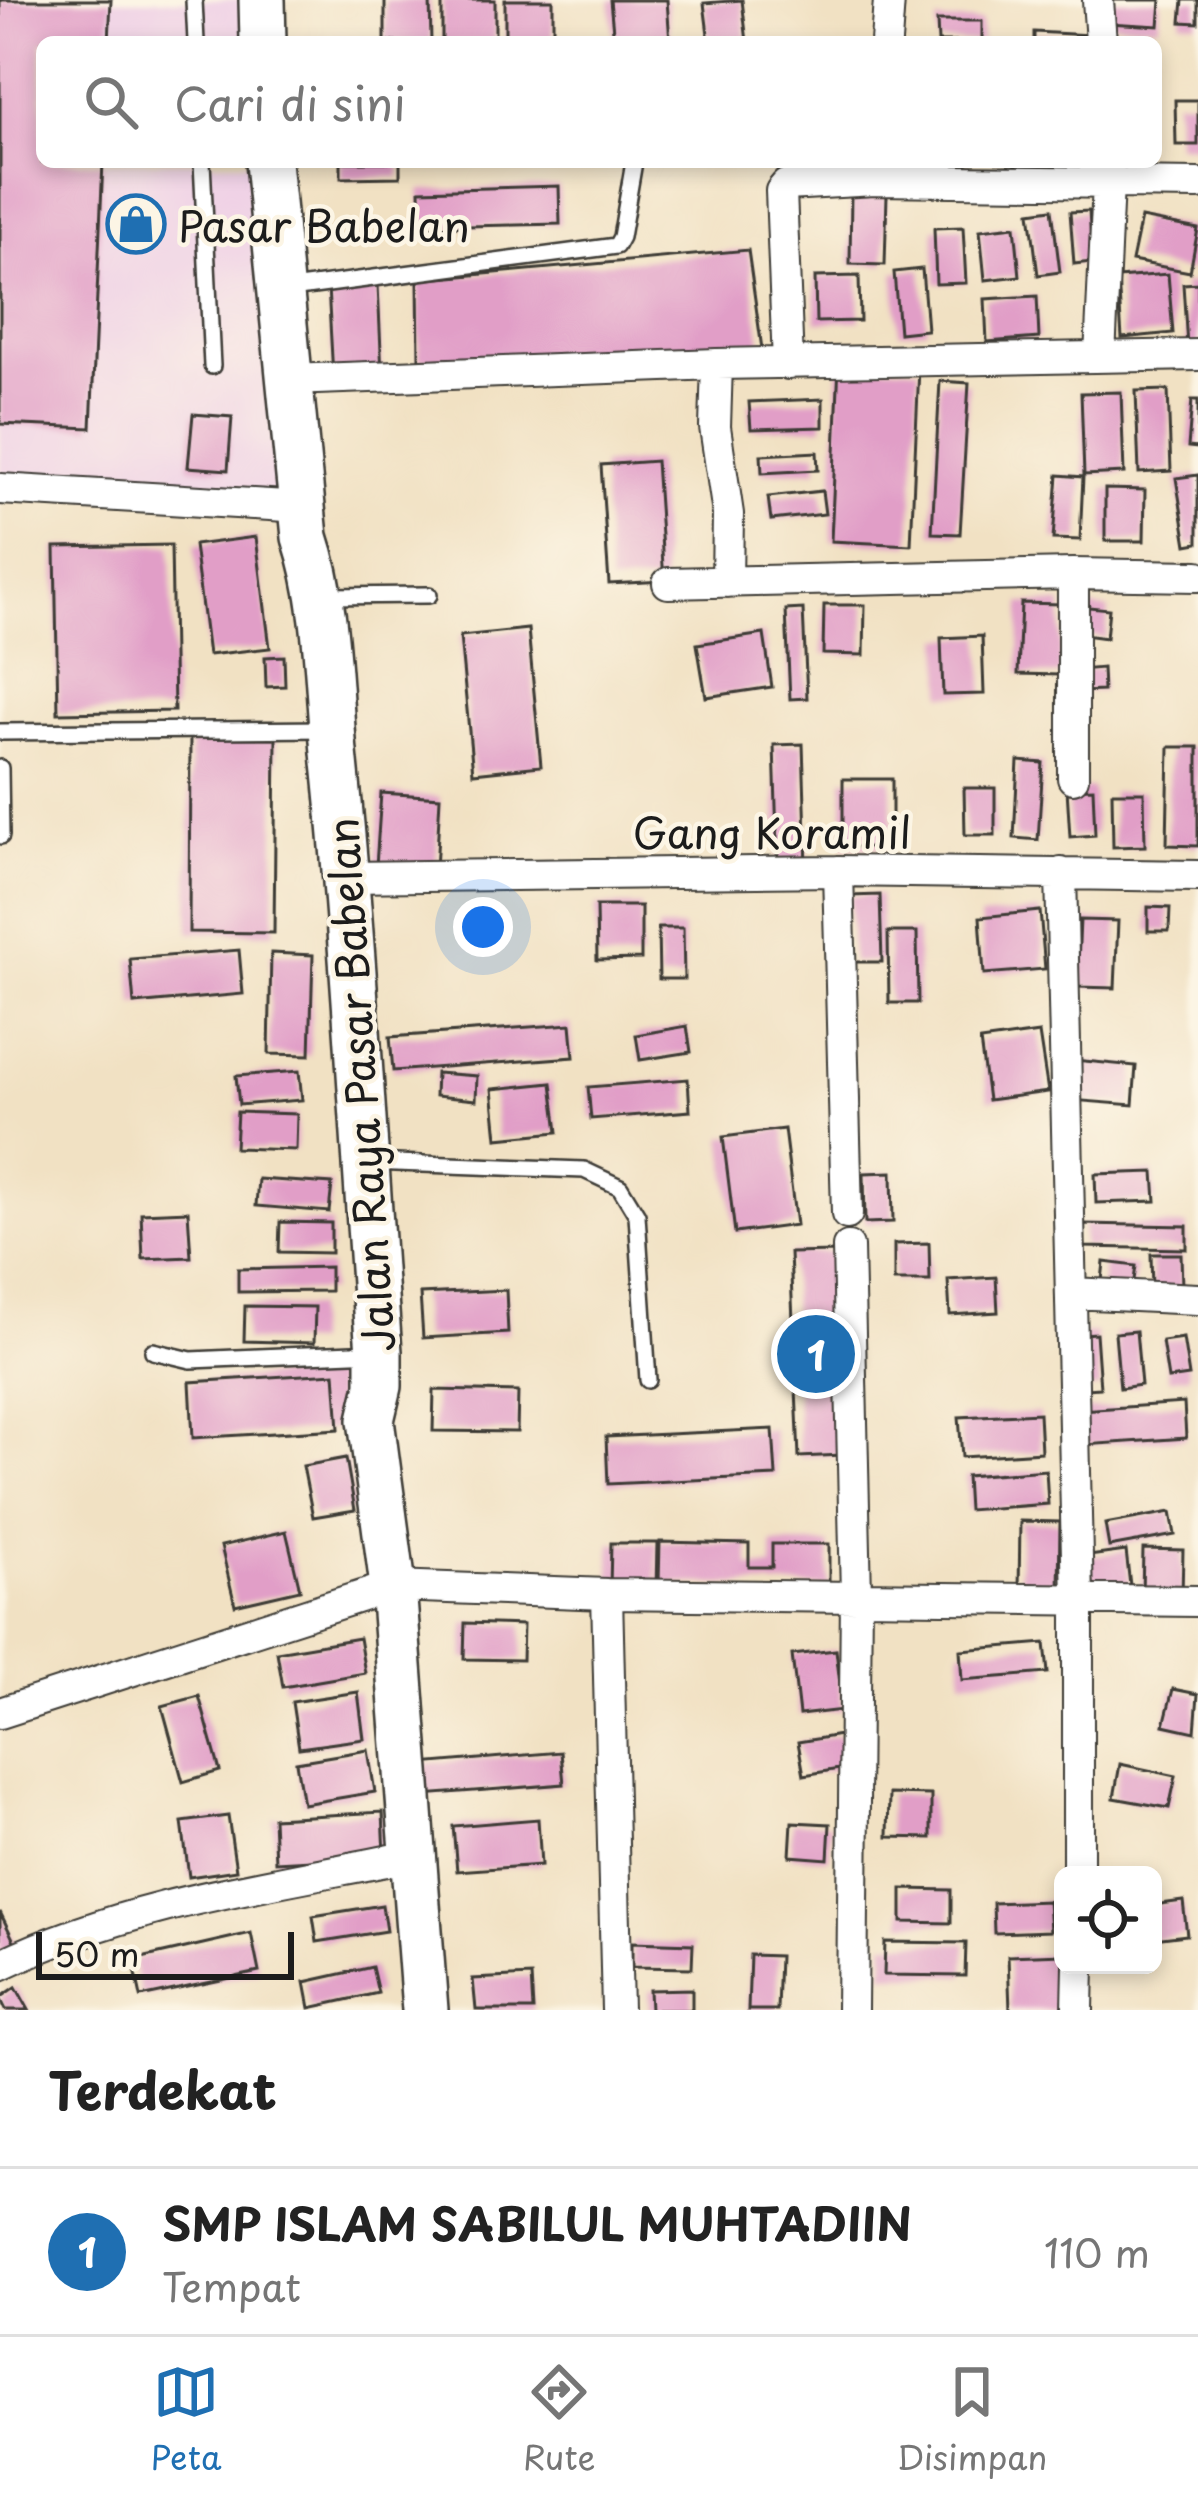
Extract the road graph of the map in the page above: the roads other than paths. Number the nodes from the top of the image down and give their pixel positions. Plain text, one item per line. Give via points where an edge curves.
1 (194, 0) edge
2 (262, 0) edge
3 (889, 0) edge
4 (1099, 0) edge
5 (196, 36) edge
6 (262, 36) edge
7 (886, 36) edge
8 (1101, 36) edge
9 (202, 168) edge
10 (268, 168) edge
11 (633, 168) edge
12 (876, 171) edge
13 (1110, 172) edge
14 (1198, 184) edge
15 (278, 290) junction
16 (1198, 355) edge
17 (1100, 357) junction
18 (717, 364) junction
19 (788, 364) junction
20 (212, 366) dead end
21 (290, 380) junction
22 (0, 489) edge
23 (303, 507) junction
24 (1073, 574) junction
25 (1198, 576) edge
26 (727, 582) junction
27 (668, 583) dead end
28 (429, 595) dead end
29 (320, 596) junction
30 (332, 729) junction
31 (0, 732) edge
32 (0, 768) edge
33 (1073, 778) dead end
34 (1, 836) edge
35 (838, 871) junction
36 (1061, 873) junction
37 (1198, 876) edge
38 (346, 877) junction
39 (365, 1162) junction
40 (847, 1214) dead end
41 (848, 1247) dead end
42 (1071, 1293) junction
43 (1198, 1299) edge
44 (154, 1351) dead end
45 (379, 1352) junction
46 (648, 1380) dead end
47 (393, 1586) junction
48 (608, 1594) junction
49 (856, 1595) junction
50 (1078, 1600) junction
51 (1198, 1600) edge
52 (0, 1713) edge
53 (412, 1856) junction
54 (1078, 1866) edge
55 (0, 1965) edge
56 (1078, 1974) edge
57 (424, 2010) edge
58 (617, 2010) edge
59 (852, 2010) edge
60 (1078, 2010) edge

1 - 5 lane
2 - 6 main road
3 - 7 street
4 - 8 street
9 - 20 lane
10 - 15 main road, Jalan Raya Pasar Babelan
11 - 15 lane via 616,246
12 - 13 street
12 - 19 street via 781,191
13 - 14 street
13 - 17 street
15 - 21 main road, Jalan Raya Pasar Babelan
16 - 17 street
17 - 19 street
18 - 19 street
18 - 21 street
18 - 26 street
21 - 23 main road, Jalan Raya Pasar Babelan
22 - 23 street
23 - 29 main road, Jalan Raya Pasar Babelan
24 - 25 street
24 - 26 street
24 - 33 street
26 - 27 street
28 - 29 lane
29 - 30 main road, Jalan Raya Pasar Babelan
30 - 31 lane
30 - 38 main road, Jalan Raya Pasar Babelan
32 - 34 lane
35 - 36 street, Gang Koramil
35 - 38 street, Gang Koramil
35 - 40 street
36 - 37 street, Gang Koramil
36 - 42 street
38 - 39 main road, Jalan Raya Pasar Babelan
39 - 45 main road, Jalan Raya Pasar Babelan
39 - 46 lane via 584,1170 620,1187 637,1215
41 - 49 street
42 - 43 street
42 - 50 street
44 - 45 lane via 191,1360
45 - 47 main road, Jalan Raya Pasar Babelan via 370,1420
47 - 48 street
47 - 52 street
47 - 53 main road, Jalan Raya Pasar Babelan
48 - 49 street
48 - 58 street
49 - 50 street
49 - 59 street
50 - 51 street
50 - 54 street
53 - 55 street via 169,1905
53 - 57 main road, Jalan Raya Pasar Babelan
56 - 60 street

